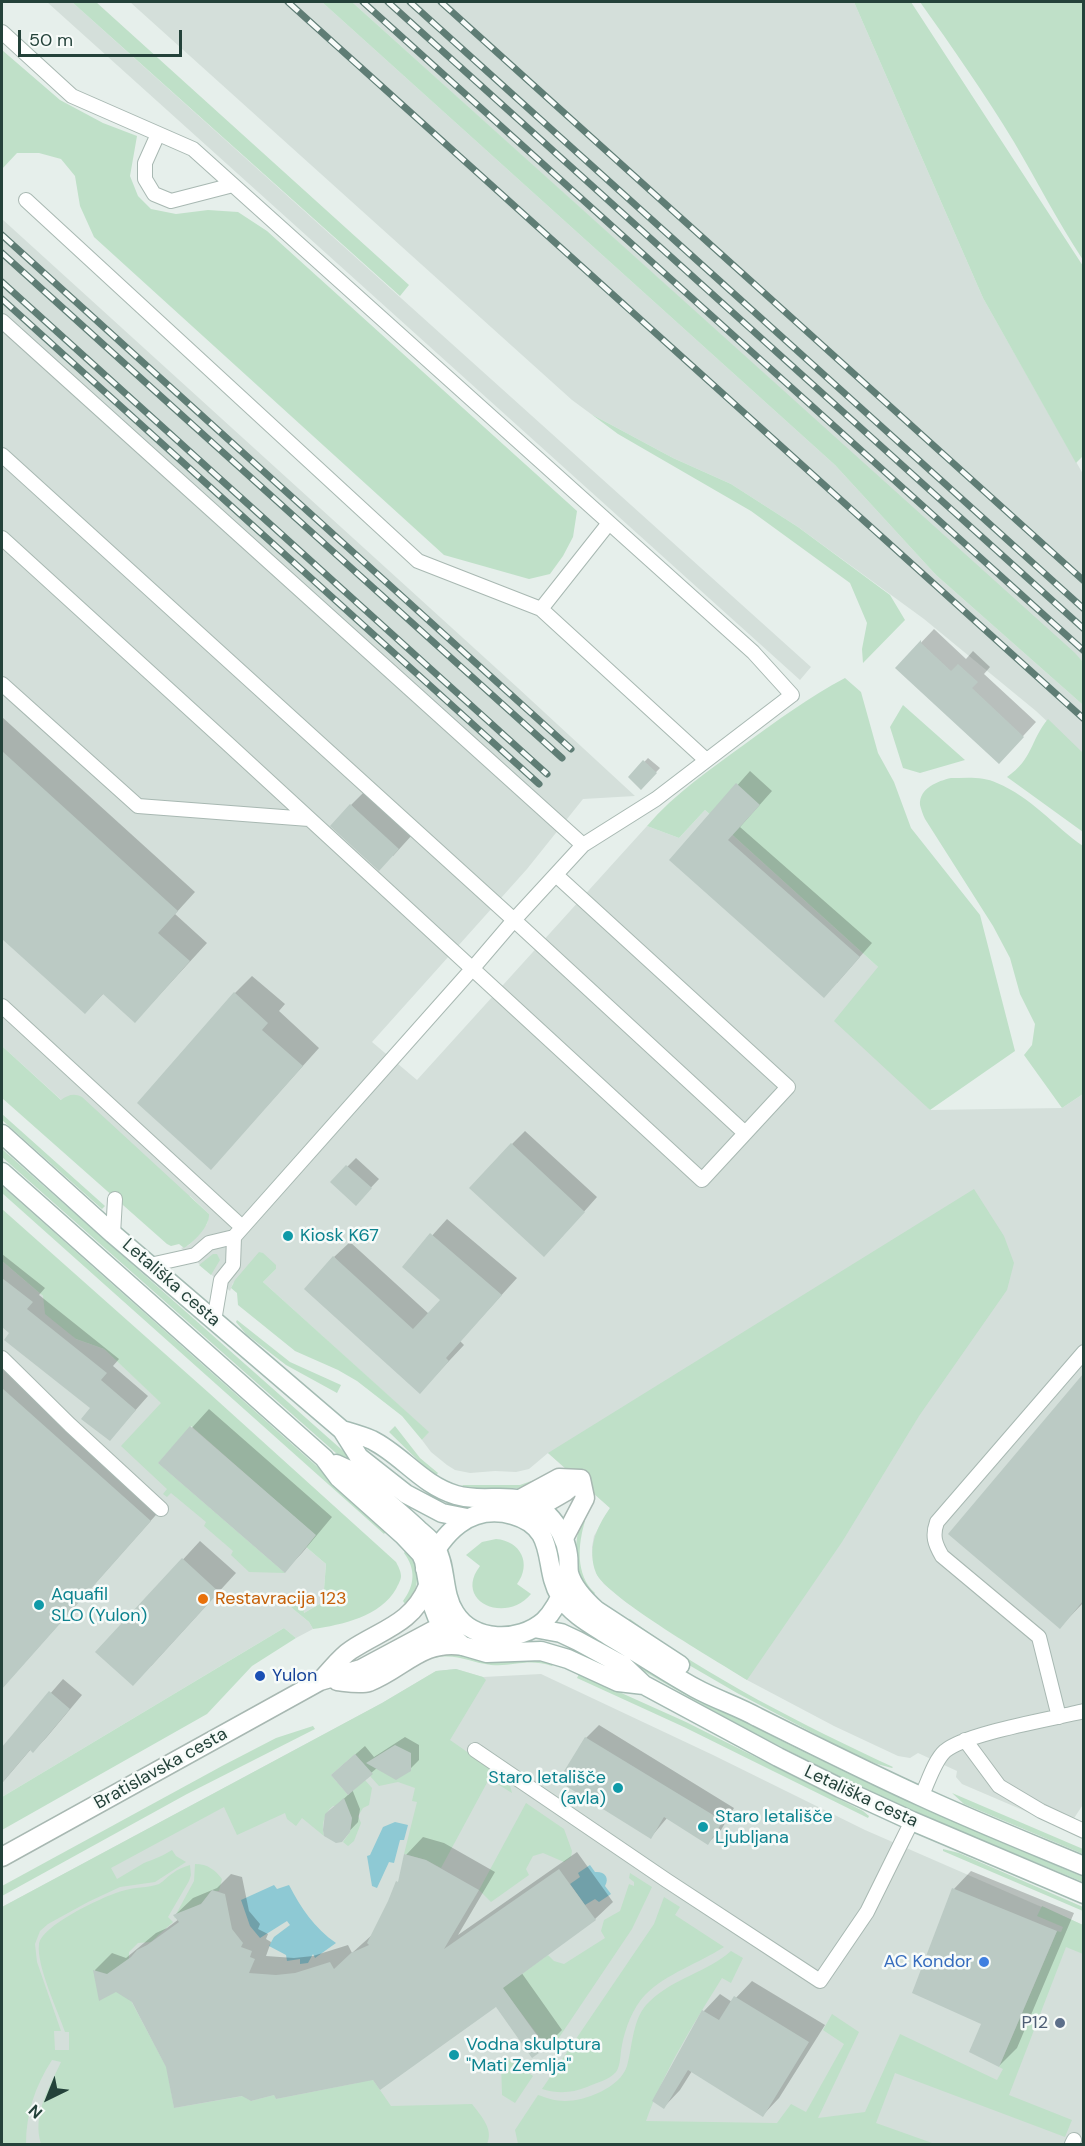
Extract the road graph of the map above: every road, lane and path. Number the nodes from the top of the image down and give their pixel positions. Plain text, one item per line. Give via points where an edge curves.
1 (2, 32) edge
2 (158, 134) junction
3 (232, 185) junction
4 (26, 200) dead end
5 (2, 321) edge
6 (2, 455) edge
7 (609, 523) junction
8 (2, 538) edge
9 (541, 609) junction
10 (2, 684) edge
11 (705, 759) junction
12 (309, 819) junction
13 (583, 845) junction
14 (556, 875) junction
15 (514, 920) junction
16 (473, 968) junction
17 (2, 1006) edge
18 (746, 1133) junction
19 (2, 1134) edge
20 (2, 1172) edge
21 (115, 1199) dead end
22 (238, 1232) junction
23 (113, 1234) junction
24 (150, 1265) junction
25 (214, 1321) junction
26 (1083, 1352) edge
27 (2, 1358) edge
28 (342, 1430) junction
29 (324, 1458) junction
30 (530, 1503) junction
31 (161, 1509) dead end
32 (520, 1517) junction
33 (467, 1518) junction
34 (564, 1538) junction
35 (436, 1548) junction
36 (569, 1573) junction
37 (427, 1577) junction
38 (561, 1597) junction
39 (466, 1626) junction
40 (444, 1627) junction
41 (534, 1628) junction
42 (463, 1646) junction
43 (320, 1681) junction
44 (644, 1685) junction
45 (1083, 1711) edge
46 (753, 1715) junction
47 (1059, 1717) junction
48 (965, 1740) junction
49 (475, 1750) dead end
50 (921, 1797) junction
51 (912, 1821) junction
52 (1083, 1831) edge
53 (2, 1857) edge
54 (1083, 1866) edge
55 (1083, 1894) edge

1 - 2 lane via 72,96
2 - 3 lane via 193,149
2 - 3 lane via 144,163 145,178 154,194 171,201
3 - 7 lane
4 - 9 lane via 418,561
5 - 13 lane
6 - 15 lane
7 - 9 lane
7 - 11 lane via 753,652 792,695
8 - 12 lane
9 - 11 lane
10 - 12 lane via 138,806
11 - 13 lane via 656,799
12 - 16 lane
13 - 14 lane
14 - 15 lane
14 - 18 lane via 788,1087
15 - 16 lane
15 - 18 lane
16 - 18 lane via 702,1180
16 - 22 lane
17 - 22 lane
19 - 23 main road, Letališka cesta
20 - 29 main road, Letališka cesta
21 - 23 lane
22 - 24 lane via 209,1243 195,1255
22 - 25 lane via 233,1265 221,1280
23 - 24 main road, Letališka cesta
24 - 25 main road, Letališka cesta
25 - 28 main road, Letališka cesta
26 - 47 lane via 934,1530 935,1544 942,1556 1039,1637
27 - 31 lane
28 - 30 main road, Letališka cesta via 373,1441 445,1491 471,1497 510,1497
28 - 33 main road, Letališka cesta via 359,1457 406,1494 442,1513
29 - 35 main road, Letališka cesta via 347,1469
29 - 37 main road, Letališka cesta via 339,1478 415,1546
30 - 32 main road
30 - 34 main road, Letališka cesta via 548,1515
30 - 34 main road via 565,1492 581,1479 585,1498
32 - 33 main road, Letališka cesta via 494,1513
32 - 38 main road, Letališka cesta via 543,1537
33 - 35 main road
34 - 36 main road, Letališka cesta
35 - 37 main road
35 - 39 main road, Letališka cesta via 448,1599
36 - 38 main road, Letališka cesta
36 - 46 main road, Letališka cesta via 575,1587 596,1610
37 - 40 main road, Letališka cesta via 434,1609
37 - 43 main road, Bratislavska cesta via 424,1596 410,1614 350,1651
38 - 41 main road, Letališka cesta
38 - 46 main road, Letališka cesta via 588,1623 651,1662
39 - 40 main road, Bratislavska cesta
39 - 41 main road, Letališka cesta via 492,1636 509,1636
40 - 42 main road, Letališka cesta
40 - 43 main road, Bratislavska cesta via 414,1639 361,1670
41 - 44 main road, Letališka cesta via 579,1641 624,1666
42 - 43 main road via 446,1645 421,1652 368,1683
42 - 44 main road, Letališka cesta via 487,1653 533,1650 554,1654 618,1682
43 - 53 main road, Bratislavska cesta
44 - 51 main road, Letališka cesta via 778,1757
45 - 47 lane
46 - 50 main road, Letališka cesta
47 - 48 lane
48 - 50 lane via 943,1753
48 - 52 lane via 999,1786
49 - 51 lane via 820,1981 867,1912
50 - 54 main road, Letališka cesta
51 - 55 main road, Letališka cesta

